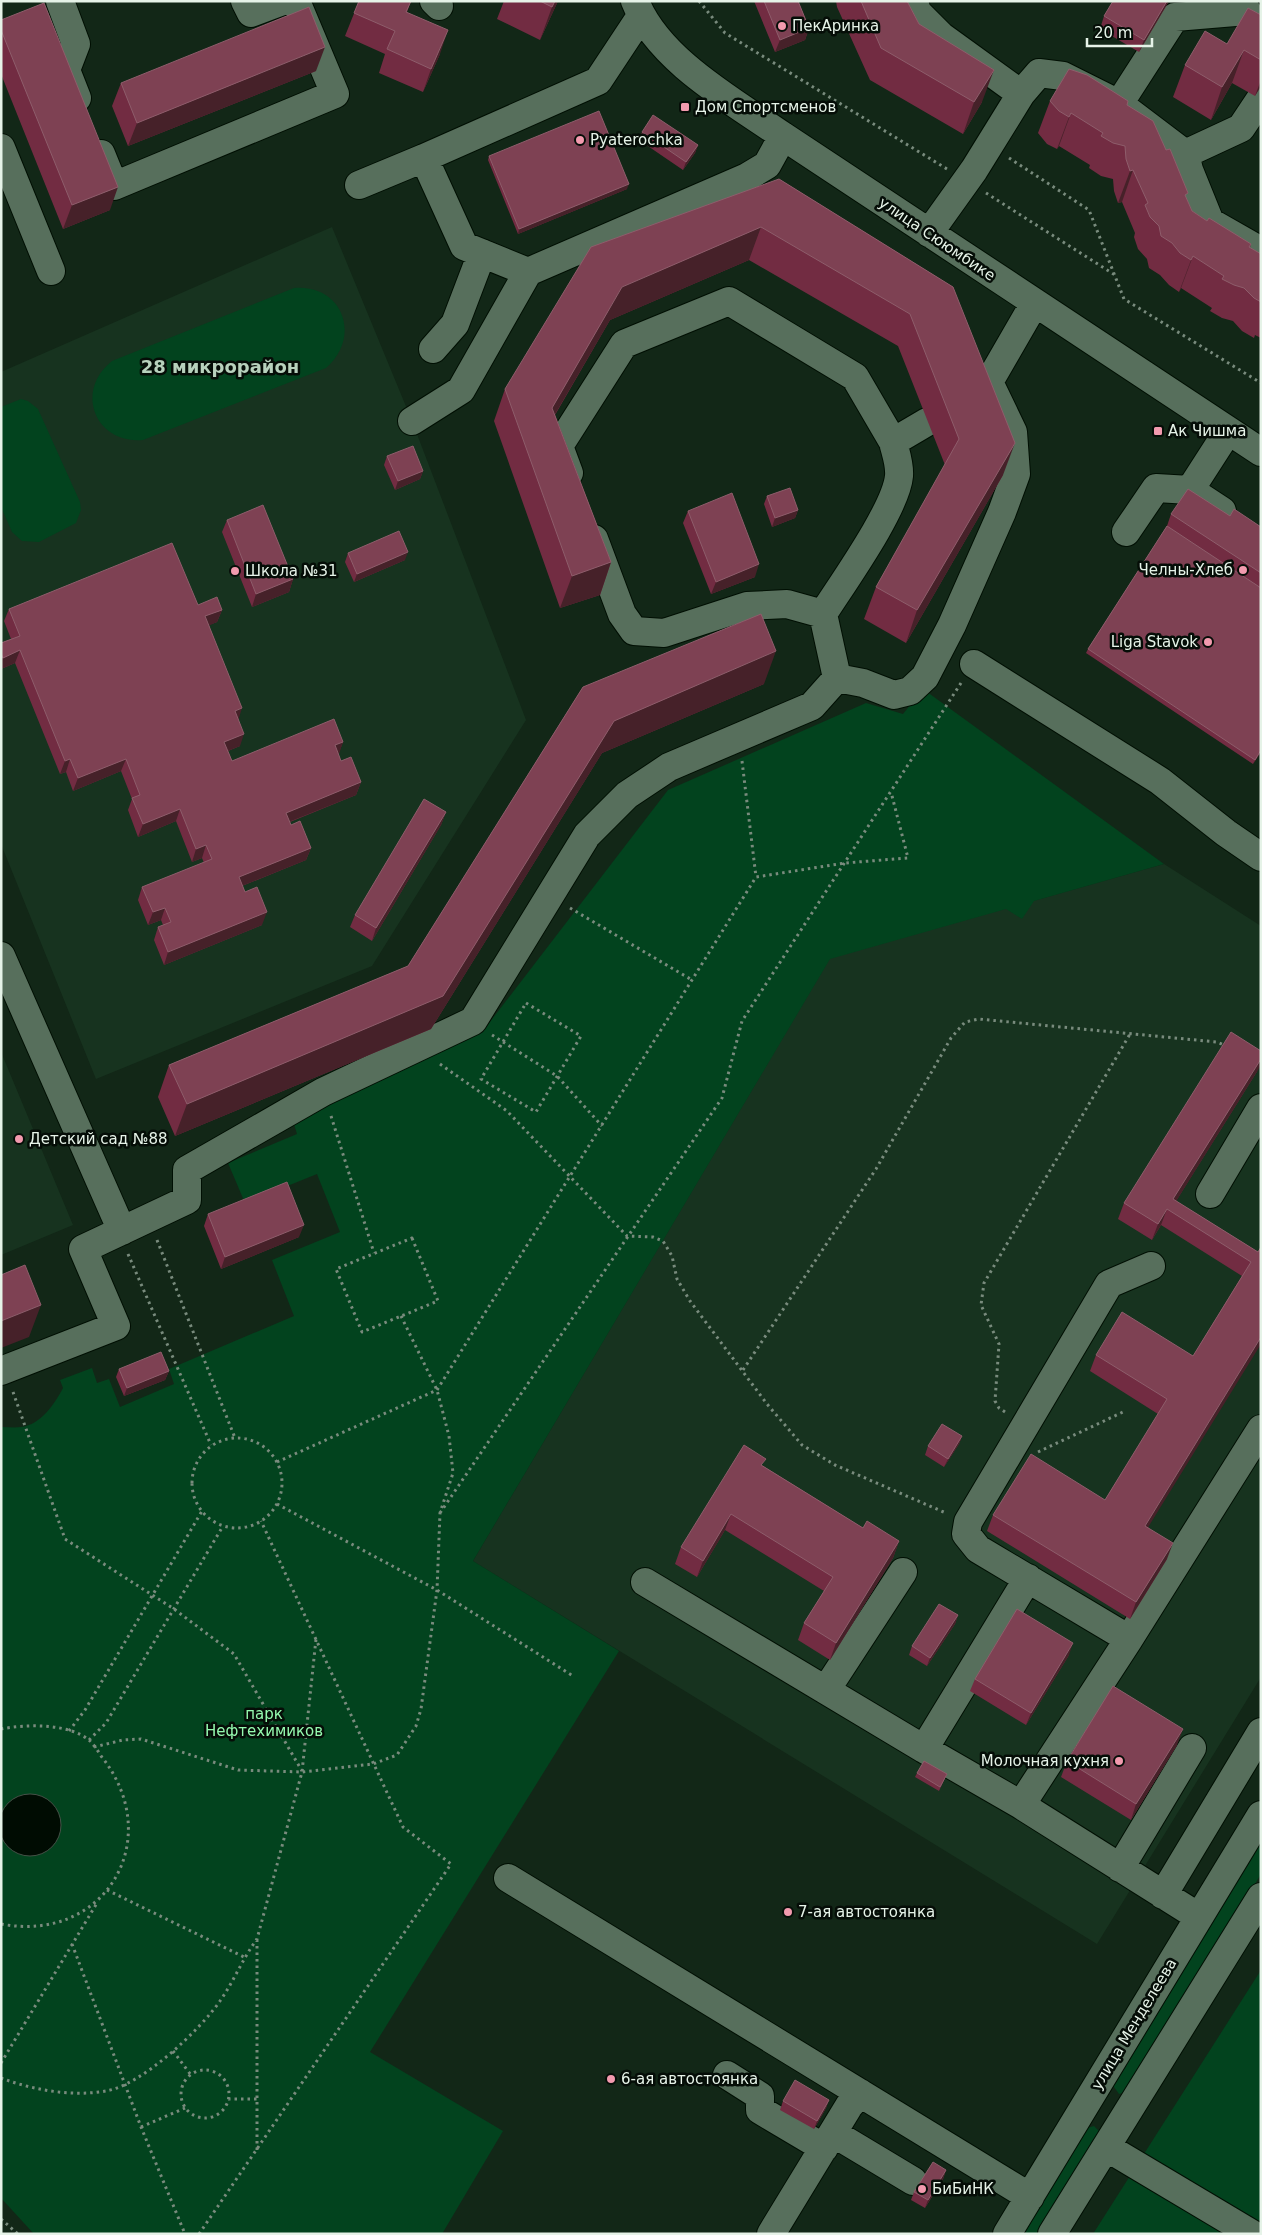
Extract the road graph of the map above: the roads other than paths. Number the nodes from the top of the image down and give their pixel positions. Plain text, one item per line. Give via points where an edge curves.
1 (245, 1) edge
2 (283, 1) edge
3 (296, 1) edge
4 (914, 1) edge
5 (50, 5) edge
6 (638, 9) edge
7 (1254, 11) edge
8 (1021, 94) junction
9 (1261, 98) edge
10 (1119, 104) junction
11 (783, 136) junction
12 (1, 148) edge
13 (1185, 154) junction
14 (424, 158) junction
15 (359, 184) dead end
16 (929, 233) junction
17 (1261, 251) edge
18 (482, 253) junction
19 (51, 271) dead end
20 (528, 272) junction
21 (1034, 304) junction
22 (433, 349) dead end
23 (412, 421) dead end
24 (927, 422) dead end
25 (1228, 431) junction
26 (893, 442) junction
27 (1261, 452) edge
28 (1190, 490) junction
29 (1238, 521) edge
30 (1126, 532) dead end
31 (823, 614) junction
32 (974, 664) road end
33 (836, 678) junction
34 (1261, 856) edge
35 (1, 956) edge
36 (1261, 1108) edge
37 (1210, 1194) dead end
38 (120, 1232) junction
39 (1151, 1266) dead end
40 (3, 1371) edge
41 (1261, 1429) edge
42 (903, 1572) dead end
43 (1028, 1578) junction
44 (645, 1582) dead end
45 (1129, 1639) junction
46 (826, 1690) junction
47 (1261, 1732) edge
48 (1192, 1748) dead end
49 (924, 1749) junction
50 (1021, 1805) junction
51 (1261, 1815) edge
52 (1120, 1868) junction
53 (508, 1878) dead end
54 (1163, 1895) junction
55 (1261, 1897) edge
56 (1199, 1917) junction
57 (727, 2075) dead end
58 (860, 2092) junction
59 (1076, 2120) junction
60 (828, 2140) junction
61 (1110, 2140) junction
62 (913, 2181) dead end
63 (1030, 2197) junction
64 (1261, 2217) edge
65 (771, 2234) edge
66 (1007, 2234) edge
67 (1052, 2234) edge
68 (1252, 2234) edge

1 - 2 street via 251,13
3 - 5 street via 335,94 114,186 66,70 76,44
4 - 8 street via 917,12 941,36
6 - 11 street, улица Сююмбике via 676,59
6 - 14 street via 598,81
7 - 10 street via 1175,17
8 - 10 street via 1039,73 1063,76
8 - 16 street
9 - 13 street via 1241,128
10 - 13 street
11 - 16 street, улица Сююмбике
11 - 20 street via 767,165 747,177
12 - 19 street
13 - 17 street via 1210,222
14 - 15 street
14 - 18 street via 464,246
16 - 21 street, улица Сююмбике
18 - 20 street
18 - 22 street via 455,324
20 - 23 street via 461,390
21 - 25 street, улица Сююмбике
21 - 33 street via 981,390 1013,432 1016,474 948,634 925,677 910,691 894,695 863,683
24 - 26 street
25 - 27 street, улица Сююмбике
25 - 28 street
26 - 31 street via 899,461 899,478 890,506
26 - 31 street via 856,377 729,301 624,344 559,446 622,614 634,631 664,634 747,606 787,604
28 - 29 street
28 - 30 street via 1156,488
31 - 33 street
32 - 34 street via 1160,782
33 - 38 street via 812,706 669,767 627,795 587,835 473,1021 323,1092 187,1170 187,1200
35 - 38 street
36 - 37 street
38 - 40 street via 83,1249 116,1326
39 - 43 street via 1109,1284 968,1522 966,1534 978,1549
41 - 45 street
42 - 46 street
43 - 45 street
43 - 49 street
44 - 46 street
45 - 50 street
46 - 49 street
47 - 54 street
48 - 52 street
49 - 50 street
50 - 52 street
51 - 56 street, улица Менделеева
52 - 54 street
53 - 58 street
54 - 56 street
55 - 61 street
56 - 59 street, улица Менделеева
57 - 60 street via 760,2096 760,2110
58 - 60 street
58 - 63 street
59 - 61 street via 1091,2108 1105,2108 1115,2117 1116,2127
59 - 63 street, улица Менделеева
60 - 62 street
60 - 65 street
61 - 67 street
61 - 68 street
63 - 66 street, улица Менделеева
64 - 68 street

